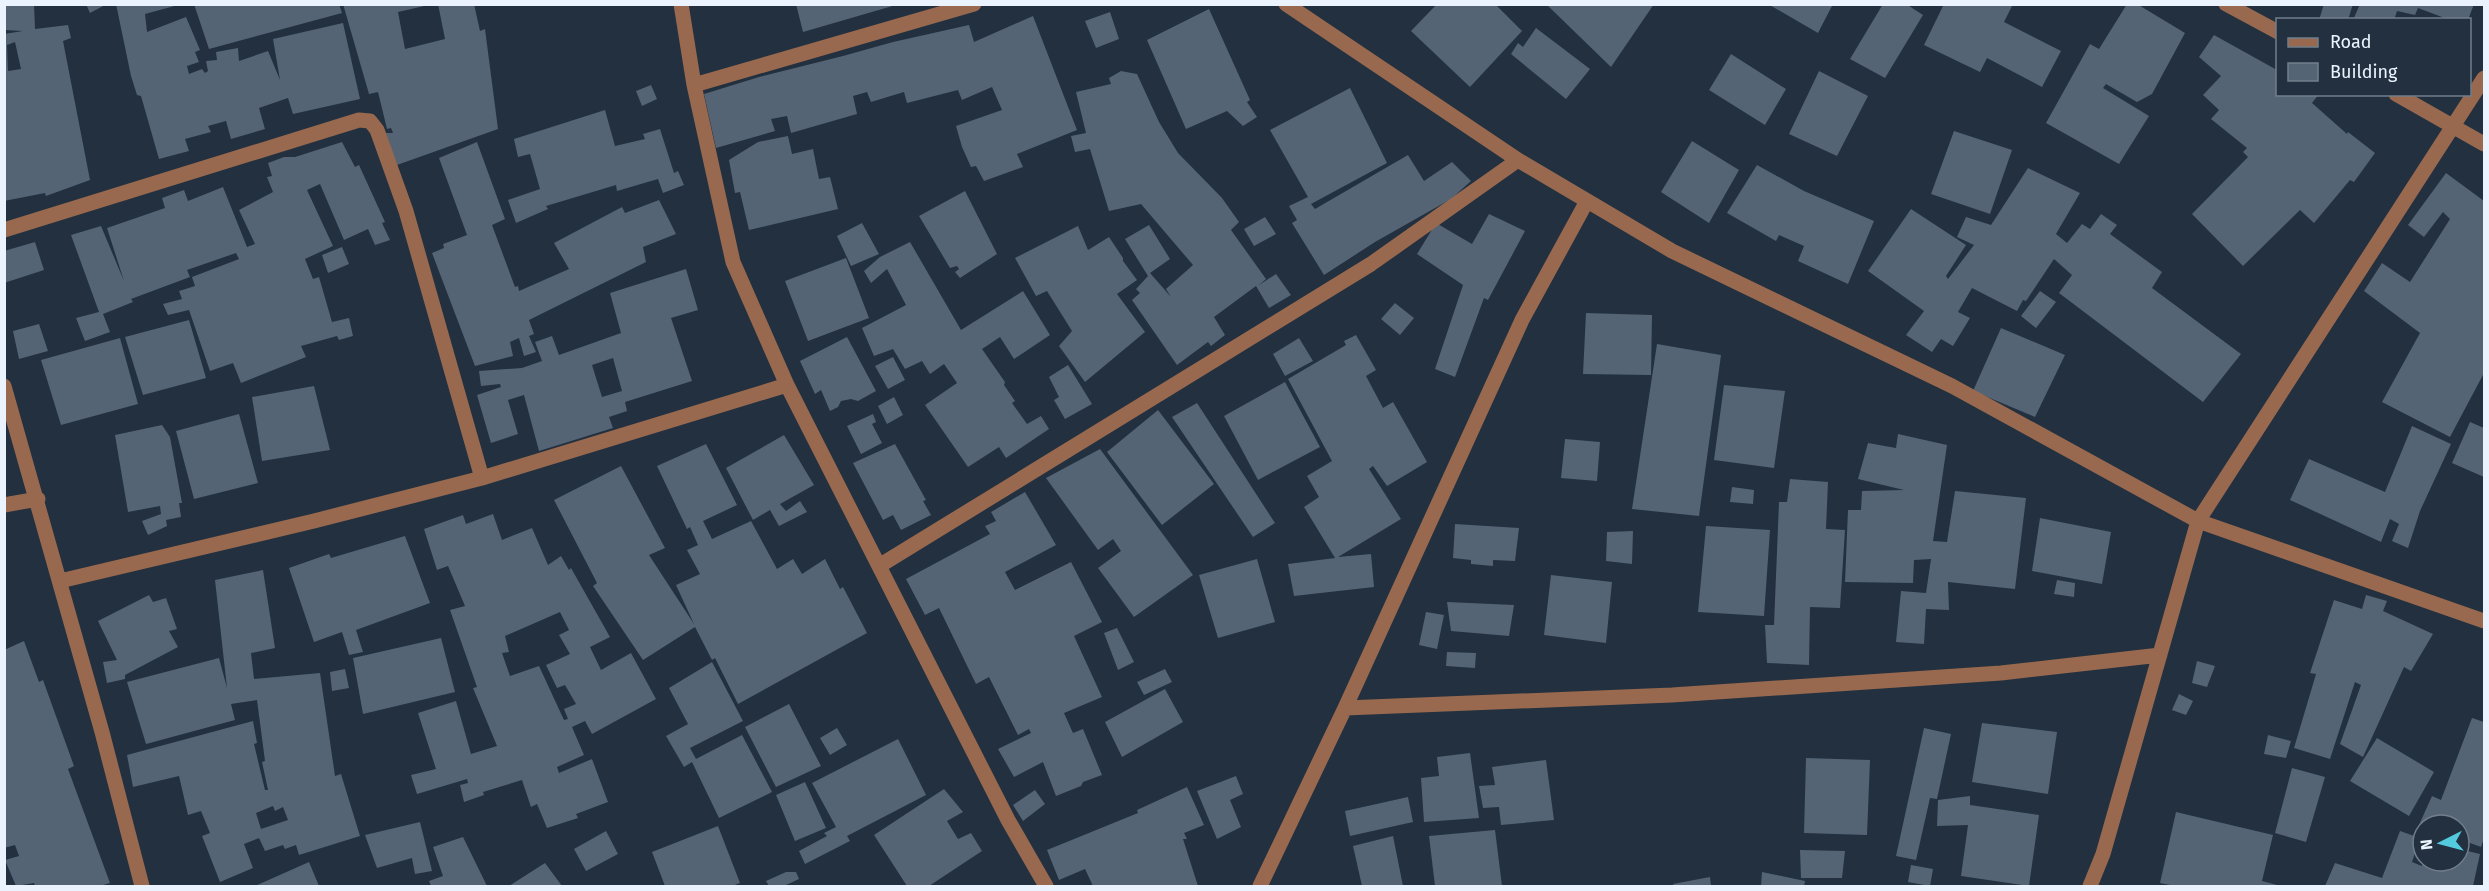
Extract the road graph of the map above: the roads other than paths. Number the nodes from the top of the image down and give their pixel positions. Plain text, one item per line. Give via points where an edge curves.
1 (681, 4) edge
2 (974, 4) edge
3 (1286, 4) edge
4 (2226, 4) edge
5 (2276, 31) edge
6 (2484, 78) edge
7 (694, 85) junction
8 (2400, 96) edge
9 (2453, 124) junction
10 (2484, 144) edge
11 (1518, 160) junction
12 (1587, 201) junction
13 (4, 230) edge
14 (787, 385) junction
15 (4, 386) edge
16 (482, 478) junction
17 (38, 499) junction
18 (4, 505) edge
19 (2198, 521) junction
20 (879, 566) junction
21 (60, 581) junction
22 (2484, 621) edge
23 (2160, 655) junction
24 (1345, 708) junction
25 (142, 886) edge
26 (1046, 886) edge
27 (1260, 886) edge
28 (2090, 886) edge

1 - 7 street
2 - 7 street
3 - 11 street
4 - 5 street
6 - 9 street
7 - 14 street via 733,262
8 - 9 street
9 - 10 street
9 - 19 street
11 - 12 street
11 - 20 street via 1371,264
12 - 19 street via 1672,251 1952,386
12 - 24 street via 1522,320
13 - 16 street via 359,120 370,122 377,129 406,211
14 - 16 street
14 - 20 street
15 - 17 street
16 - 21 street
17 - 18 street
17 - 21 street
19 - 22 street
19 - 23 street
20 - 26 street via 1008,820
21 - 25 street
23 - 24 street via 2001,673 1672,695
23 - 28 street via 2103,854
24 - 27 street

